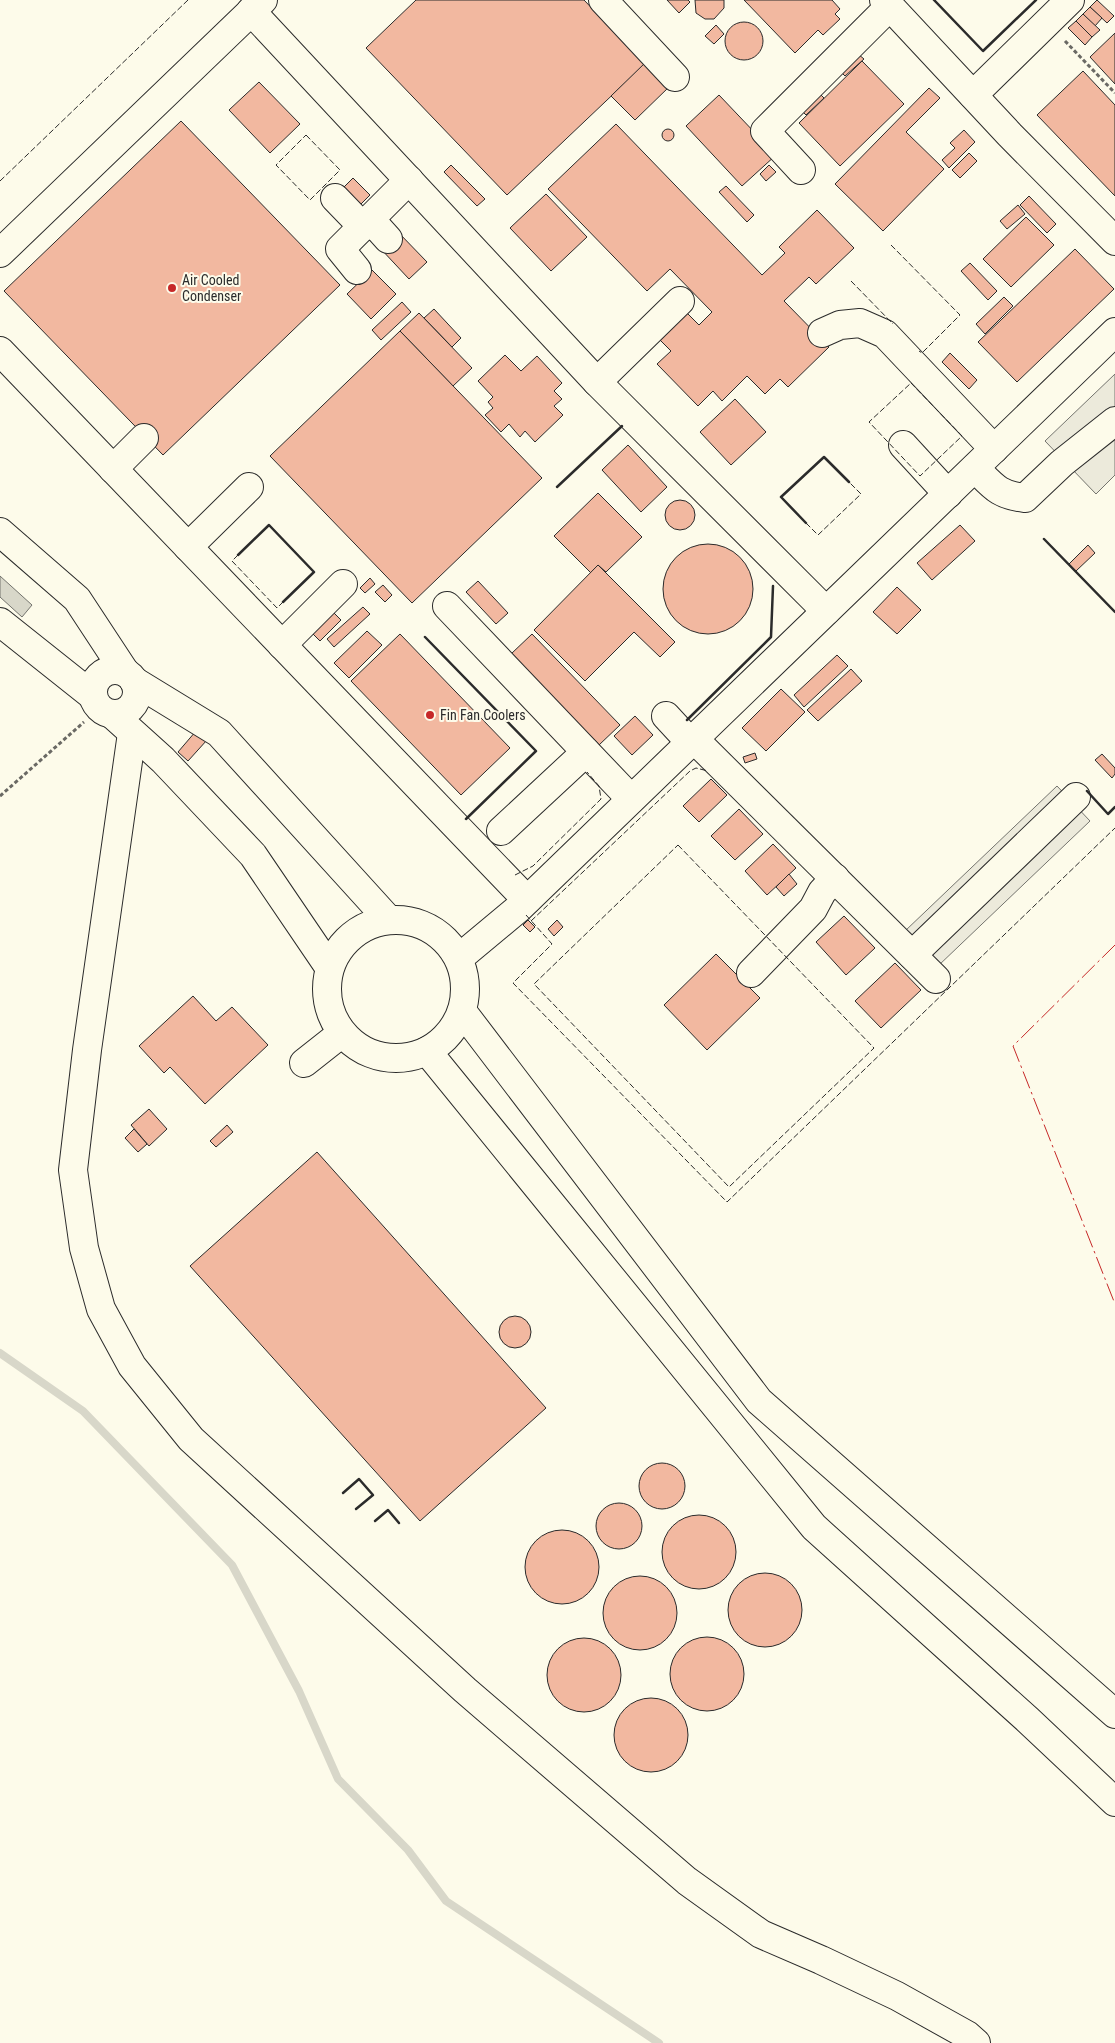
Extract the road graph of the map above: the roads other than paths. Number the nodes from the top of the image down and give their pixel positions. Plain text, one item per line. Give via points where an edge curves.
1 (603, 0) edge
2 (1070, 0) edge
3 (887, 3) edge
4 (257, 6) edge
5 (675, 77) dead end
6 (973, 95) junction
7 (801, 170) dead end
8 (409, 180) junction
9 (335, 198) dead end
10 (366, 223) junction
11 (388, 239) dead end
12 (1115, 241) edge
13 (0, 253) edge
14 (357, 270) dead end
15 (680, 301) dead end
16 (822, 332) dead end
17 (1115, 332) edge
18 (0, 351) edge
19 (597, 382) junction
20 (1115, 421) edge
21 (144, 438) dead end
22 (903, 445) dead end
23 (984, 458) junction
24 (113, 469) junction
25 (249, 487) dead end
26 (948, 494) junction
27 (0, 532) edge
28 (188, 547) junction
29 (0, 554) edge
30 (343, 584) dead end
31 (447, 606) dead end
32 (826, 611) junction
33 (0, 622) edge
34 (96, 629) junction
35 (282, 645) junction
36 (129, 676) junction
37 (102, 706) junction
38 (666, 716) dead end
39 (132, 733) junction
40 (692, 740) junction
41 (586, 752) junction
42 (1076, 797) dead end
43 (631, 799) junction
44 (502, 832) dead end
45 (835, 878) junction
46 (527, 900) junction
47 (388, 919) junction
48 (912, 955) junction
49 (459, 958) junction
50 (329, 967) junction
51 (751, 974) dead end
52 (936, 979) dead end
53 (462, 1011) junction
54 (342, 1033) junction
55 (427, 1051) junction
56 (304, 1063) dead end
57 (1115, 1714) edge
58 (1115, 1802) edge
59 (976, 2043) edge

1 - 5 lane
2 - 6 lane
3 - 6 lane
3 - 7 lane via 765,131
4 - 8 lane
4 - 13 lane
6 - 12 lane
8 - 10 lane
8 - 19 lane
9 - 10 lane
10 - 11 lane
10 - 14 lane via 340,249
15 - 19 lane
16 - 23 lane via 840,325 860,323 885,334
17 - 23 lane
18 - 24 lane
19 - 32 lane
20 - 23 lane via 1062,463 1025,498 1008,496 995,488
21 - 24 lane
22 - 26 lane
23 - 26 lane
24 - 28 lane
25 - 28 lane
26 - 32 lane
27 - 34 lane via 77,599
28 - 35 lane
29 - 34 lane via 57,605
30 - 35 lane
31 - 41 lane
32 - 40 lane
33 - 37 lane
34 - 36 lane
35 - 46 lane
36 - 37 lane via 136,686 135,701 126,711
36 - 37 lane via 111,670 98,677 94,683
36 - 47 lane via 219,733
37 - 39 lane
38 - 40 lane
39 - 50 lane via 163,760 253,855
39 - 59 lane via 73,1170 84,1248 101,1309 132,1366 191,1439 465,1690 687,1881 761,1934 896,1996
40 - 43 lane
40 - 45 lane
41 - 43 lane
41 - 44 lane
42 - 48 lane
43 - 46 lane
45 - 48 lane
45 - 51 lane via 813,909
46 - 49 lane
47 - 49 lane via 409,920 430,927
47 - 50 lane via 368,924 352,934 338,949
48 - 52 lane
49 - 53 lane via 466,994
50 - 54 lane via 326,990 330,1013
53 - 55 lane via 454,1028
53 - 57 lane via 759,1400
54 - 55 lane via 360,1048 381,1057 405,1058
54 - 56 lane
55 - 58 lane via 814,1527

